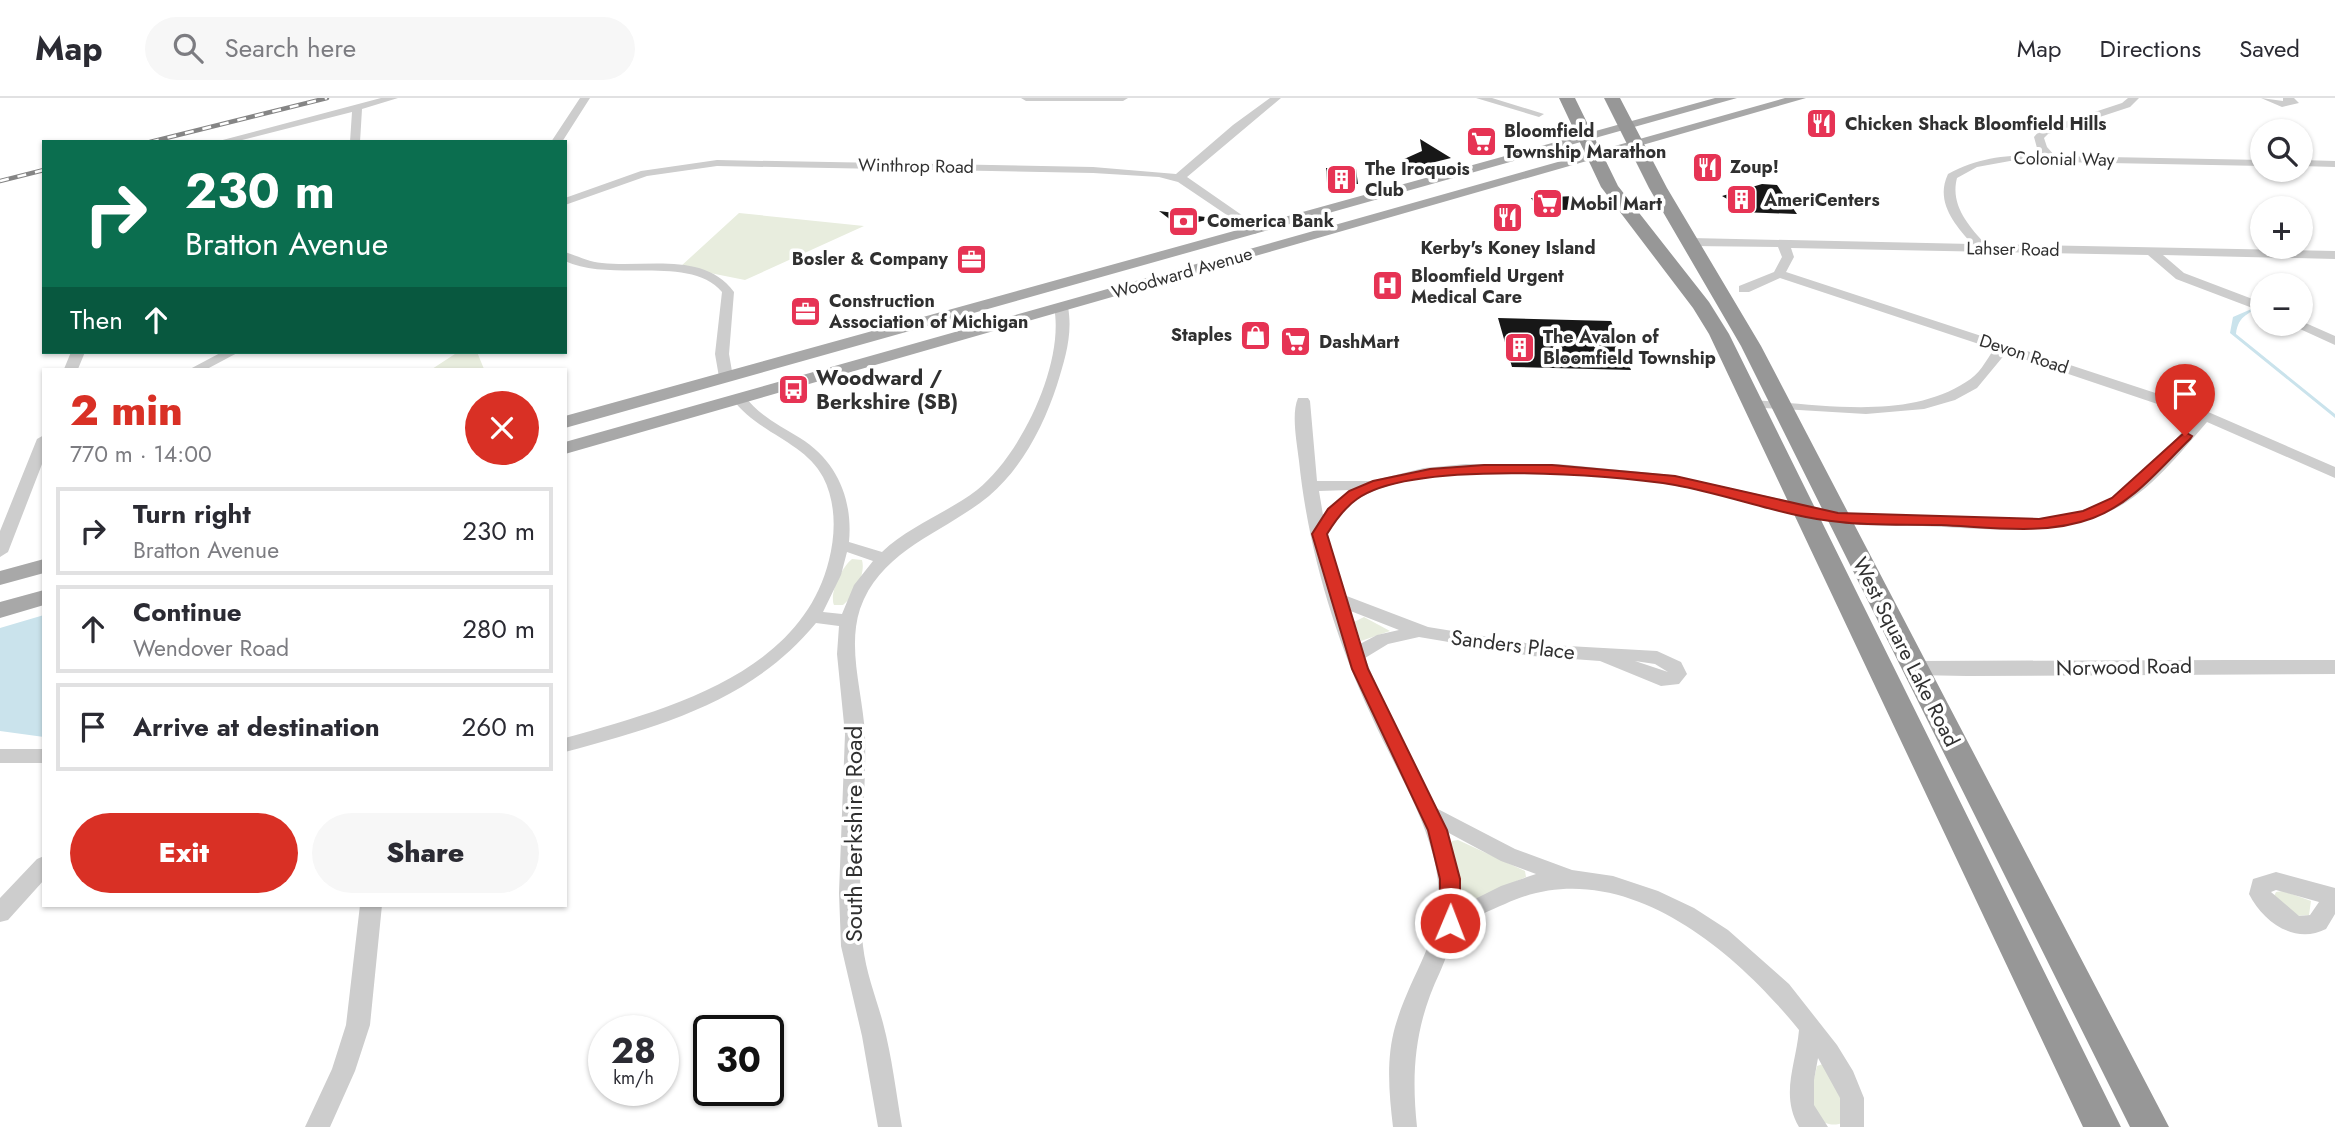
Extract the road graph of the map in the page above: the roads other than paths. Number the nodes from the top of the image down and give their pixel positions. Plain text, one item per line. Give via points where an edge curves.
1 (393, 98) edge
2 (585, 98) edge
3 (1026, 98) edge
4 (1122, 98) edge
5 (1276, 98) edge
6 (1481, 98) edge
7 (1567, 98) edge
8 (1612, 98) edge
9 (1730, 98) edge
10 (1743, 98) edge
11 (2134, 98) edge
12 (2266, 98) edge
13 (2288, 98) edge
14 (1788, 99) edge
15 (357, 107) junction
16 (1539, 114) dead end
17 (1695, 127) junction
18 (1627, 128) junction
19 (1585, 139) junction
20 (228, 140) edge
21 (355, 140) edge
22 (557, 140) edge
23 (1635, 144) junction
24 (1549, 148) junction
25 (1593, 156) junction
26 (2051, 158) junction
27 (2250, 163) edge
28 (2313, 163) edge
29 (2335, 164) edge
30 (1179, 178) junction
31 (1477, 189) junction
32 (1396, 191) junction
33 (567, 201) edge
34 (1255, 230) junction
35 (1326, 232) junction
36 (1648, 236) junction
37 (1691, 242) junction
38 (1783, 244) junction
39 (1982, 248) junction
40 (2151, 251) junction
41 (2169, 251) junction
42 (2335, 255) edge
43 (567, 257) edge
44 (1779, 274) junction
45 (1158, 280) junction
46 (2212, 288) junction
47 (1744, 289) dead end
48 (2250, 303) edge
49 (988, 304) junction
50 (1061, 307) junction
51 (2313, 331) edge
52 (2335, 341) edge
53 (2003, 347) junction
54 (228, 354) edge
55 (200, 368) edge
56 (841, 370) junction
57 (726, 377) junction
58 (739, 398) junction
59 (1303, 401) dead end
60 (1753, 404) junction
61 (1781, 405) junction
62 (2205, 415) junction
63 (567, 421) edge
64 (569, 441) edge
65 (42, 444) edge
66 (2335, 473) edge
67 (1378, 484) junction
68 (1310, 486) junction
69 (1804, 510) junction
70 (1838, 518) junction
71 (1319, 534) junction
72 (842, 545) junction
73 (0, 552) edge
74 (882, 558) junction
75 (42, 567) edge
76 (0, 578) edge
77 (42, 598) edge
78 (1339, 600) junction
79 (0, 610) edge
80 (812, 615) junction
81 (849, 621) junction
82 (1424, 633) junction
83 (1356, 655) junction
84 (1602, 655) dead end
85 (1914, 667) junction
86 (2335, 667) edge
87 (567, 744) edge
88 (42, 755) edge
89 (0, 756) edge
90 (1431, 814) junction
91 (42, 866) edge
92 (1577, 879) junction
93 (371, 907) edge
94 (0, 912) edge
95 (1450, 923) junction
96 (1811, 1027) junction
97 (317, 1127) edge
98 (890, 1127) edge
99 (1405, 1127) edge
100 (1816, 1127) edge
101 (1852, 1127) edge
102 (2102, 1127) edge
103 (2150, 1127) edge

1 - 15 street
2 - 22 street
3 - 4 street
5 - 30 street
6 - 16 street
7 - 19 highway
8 - 18 highway, West Square Lake Road
9 - 18 main road, Woodward Avenue
10 - 17 main road via 1755,104 1703,119
11 - 26 street via 2126,105 2043,132 2039,141
12 - 13 street via 2294,103
14 - 17 main road, Woodward Avenue
15 - 20 street
15 - 21 street
17 - 23 main road, Woodward Avenue
18 - 19 main road, Woodward Avenue
18 - 23 highway, West Square Lake Road
19 - 24 main road, Woodward Avenue
19 - 25 highway
23 - 25 main road, Woodward Avenue
23 - 37 highway, West Square Lake Road
24 - 31 main road via 1536,159 1456,183
24 - 32 main road, Woodward Avenue
25 - 31 main road, Woodward Avenue
25 - 36 highway, West Square Lake Road via 1610,187
26 - 27 street, Colonial Way
26 - 39 street, Colonial Way via 1987,160 1952,176 1948,189 1953,209
28 - 29 street
30 - 33 street, Winthrop Road via 1081,170 717,163 645,173
30 - 34 street, Winthrop Road
31 - 35 main road, Woodward Avenue
32 - 34 main road, Woodward Avenue
32 - 35 main road via 1409,195 1409,202 1343,220
34 - 45 main road via 1244,240 1146,268 1146,274
34 - 49 main road, Woodward Avenue
35 - 45 main road, Woodward Avenue
36 - 37 highway
36 - 60 highway, West Square Lake Road via 1710,318
37 - 38 street, Lahser Road
37 - 61 highway, West Square Lake Road
38 - 39 street, Lahser Road
38 - 44 street via 1788,257
39 - 40 street, Lahser Road
40 - 41 street, Lahser Road
40 - 46 street via 2180,276
41 - 42 street, Lahser Road
41 - 46 street
43 - 57 street via 586,265 679,270 719,279 728,292 722,354
44 - 47 street
44 - 53 street, Devon Road
45 - 50 main road, Woodward Avenue
46 - 48 street
49 - 56 main road via 1000,311 993,318 882,350
49 - 57 main road, Woodward Avenue
50 - 56 main road, Woodward Avenue
50 - 74 street, South Berkshire Road via 1063,331 1044,405 1011,461 982,493
51 - 52 street
53 - 61 street via 1974,383 1931,402 1886,408
53 - 62 street, Devon Road
54 - 55 street
56 - 58 main road, Woodward Avenue
57 - 63 main road, Woodward Avenue
57 - 64 main road via 710,389 583,424
58 - 64 main road, Woodward Avenue
58 - 72 street via 751,414 798,441 825,469 841,515
59 - 68 street
60 - 61 street
60 - 69 highway, West Square Lake Road
61 - 70 highway, West Square Lake Road
62 - 66 street, Devon Road
62 - 70 street via 2127,495 2086,515 2021,524
65 - 73 street
67 - 68 street
67 - 69 street via 1476,469 1586,471 1675,481
67 - 71 street via 1347,499
68 - 71 street
69 - 70 street
69 - 102 highway, West Square Lake Road
70 - 85 highway, West Square Lake Road
71 - 78 street
72 - 74 street
72 - 80 street via 831,580
74 - 81 street, South Berkshire Road via 860,590
75 - 76 main road
77 - 79 main road
78 - 82 street, Sanders Place
78 - 83 street
80 - 81 street
80 - 87 street via 771,657 716,694 664,717
81 - 98 street, South Berkshire Road via 855,736 852,947
82 - 83 street, Sanders Place via 1390,636
82 - 84 street, Sanders Place via 1540,651
83 - 90 street via 1381,717
85 - 86 street, Norwood Road
85 - 103 highway, West Square Lake Road
88 - 89 street
90 - 92 street via 1525,863
90 - 95 street via 1450,879
91 - 94 street
92 - 95 street via 1528,885
92 - 96 street via 1649,899 1710,929 1772,979
93 - 97 street via 358,1024
95 - 99 street via 1413,1004 1405,1036 1401,1082
96 - 100 street via 1799,1102
96 - 101 street via 1844,1080 1854,1112

